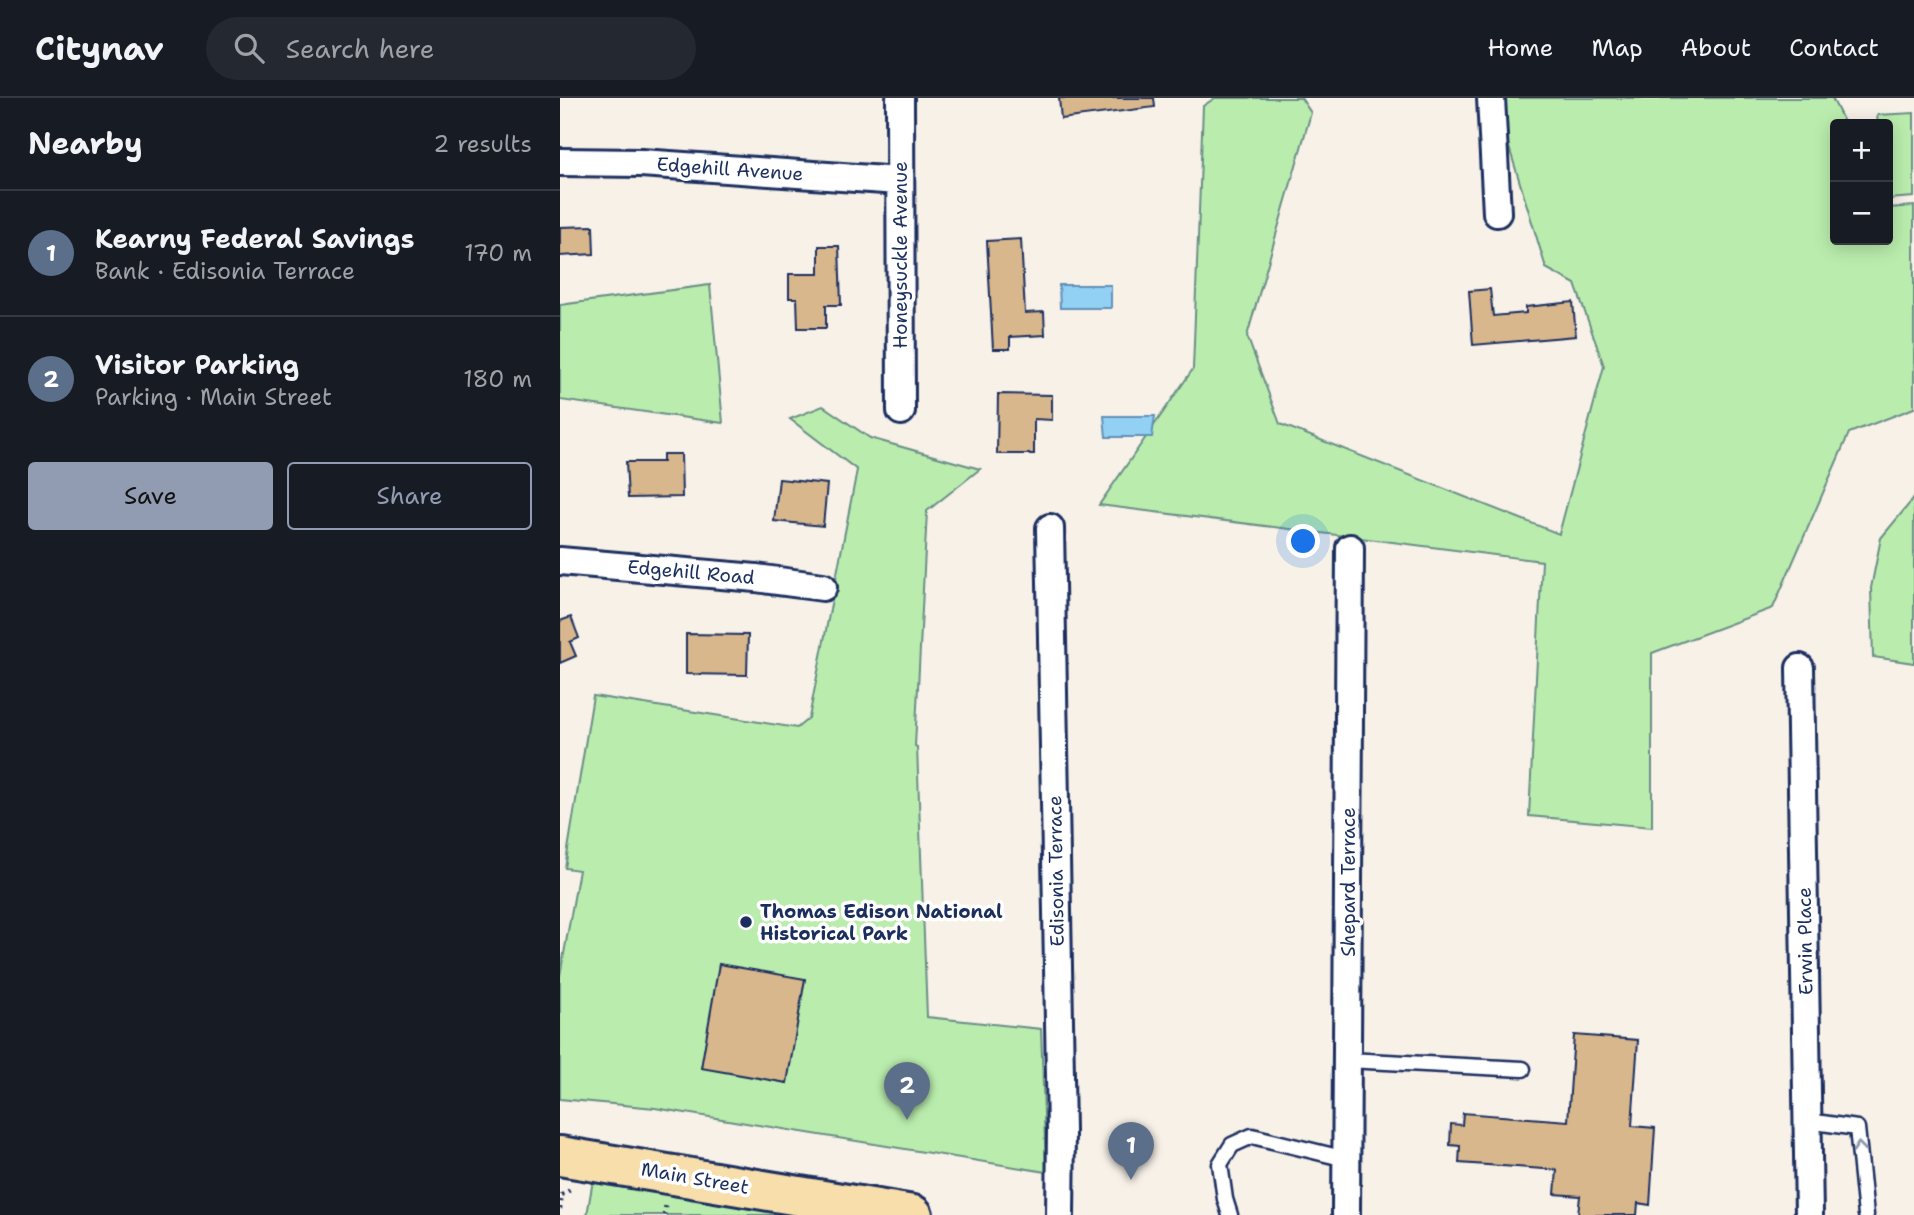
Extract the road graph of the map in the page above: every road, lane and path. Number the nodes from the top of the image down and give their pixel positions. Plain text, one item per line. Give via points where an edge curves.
1 (900, 98) edge
2 (1491, 98) edge
3 (560, 162) edge
4 (899, 181) junction
5 (1497, 213) dead end
6 (901, 411) dead end
7 (1050, 528) dead end
8 (1350, 548) dead end
9 (560, 561) edge
10 (823, 587) dead end
11 (1800, 668) dead end
12 (1347, 1060) junction
13 (1523, 1069) dead end
14 (1808, 1121) junction
15 (560, 1156) edge
16 (1346, 1158) junction
17 (913, 1215) edge
18 (1060, 1215) edge
19 (1230, 1215) edge
20 (1346, 1215) edge
21 (1809, 1215) edge
22 (1866, 1215) edge

1 - 4 street, Honeysuckle Avenue
2 - 5 street
3 - 4 street, Edgehill Avenue via 641,163
4 - 6 street, Honeysuckle Avenue
7 - 18 street, Edisonia Terrace
8 - 12 street, Shepard Terrace
9 - 10 street, Edgehill Road
11 - 14 street, Erwin Place
12 - 13 lane
12 - 16 street, Shepard Terrace
14 - 21 street, Erwin Place
22 -> 14 lane via 1857,1128
15 - 17 main road, Main Street
16 - 19 lane via 1252,1136 1232,1145 1220,1164
16 - 20 street, Shepard Terrace

